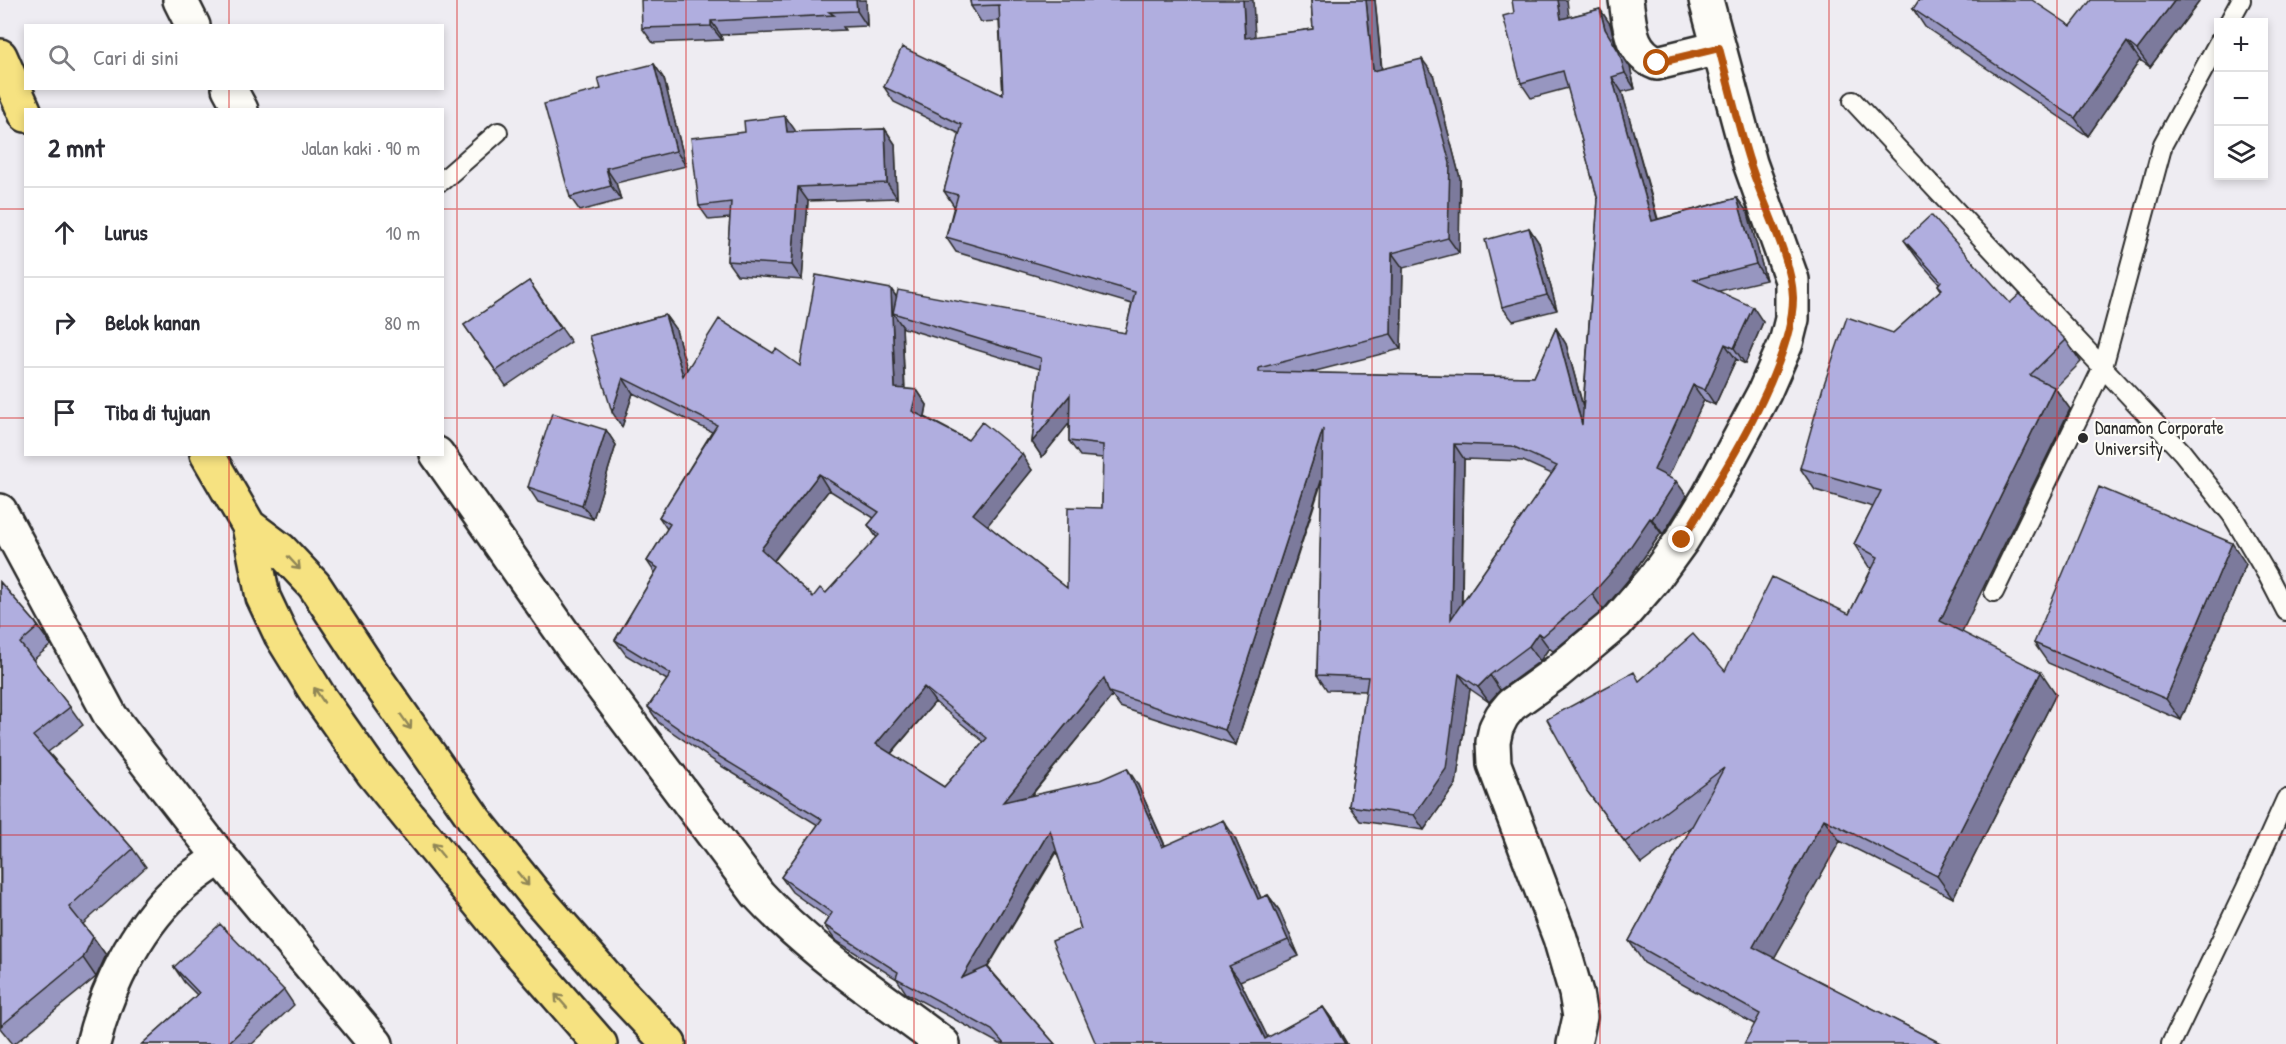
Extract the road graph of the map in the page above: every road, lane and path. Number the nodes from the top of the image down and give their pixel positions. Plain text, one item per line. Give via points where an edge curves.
1 (180, 0) edge
2 (1626, 0) edge
3 (1706, 0) edge
4 (2241, 0) edge
5 (2231, 18) edge
6 (192, 24) edge
7 (1719, 48) junction
8 (2214, 50) edge
9 (0, 56) edge
10 (230, 90) edge
11 (1853, 101) dead end
12 (240, 108) edge
13 (24, 110) edge
14 (498, 132) dead end
15 (444, 179) edge
16 (2103, 368) junction
17 (208, 456) edge
18 (438, 456) edge
19 (0, 511) edge
20 (249, 526) junction
21 (1994, 592) dead end
22 (2286, 611) edge
23 (2286, 799) edge
24 (220, 857) junction
25 (93, 1044) edge
26 (376, 1044) edge
27 (600, 1044) edge
28 (669, 1044) edge
29 (943, 1044) edge
30 (1574, 1044) edge
31 (2171, 1044) edge

1 - 6 street
2 - 7 street via 1632,40 1650,60 1657,63
3 - 7 street
4 - 5 lane
7 - 30 street via 1750,163 1791,280 1792,319 1785,343 1764,393 1709,496 1653,580 1616,623 1511,705 1499,722 1493,742 1494,764 1560,938 1576,993 1580,1017
8 - 16 lane via 2163,144
9 - 13 highway
10 - 12 street
11 - 16 lane
14 - 15 lane
16 - 21 lane
16 - 22 lane via 2182,452 2232,515
17 - 20 highway
18 - 29 street via 574,649 758,894 828,959
19 - 24 street via 111,717
27 -> 20 highway via 510,941 374,772 318,694 281,635 263,597
20 -> 28 highway via 281,550 314,585 475,820 541,902
23 - 31 lane
24 - 25 street via 176,890 151,919 105,1003
24 - 26 street

